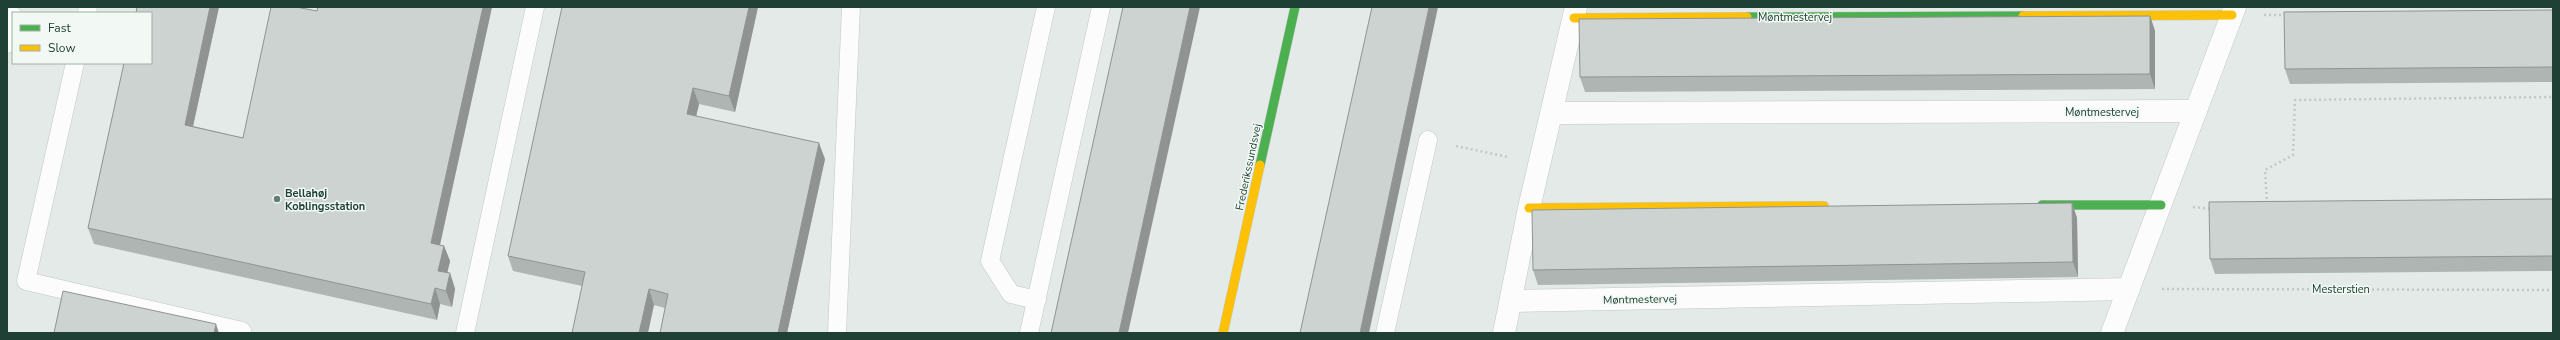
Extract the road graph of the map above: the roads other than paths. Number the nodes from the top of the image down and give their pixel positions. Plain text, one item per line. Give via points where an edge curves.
1 (535, 7) edge
2 (851, 7) edge
3 (1046, 7) edge
4 (1101, 7) edge
5 (1295, 7) edge
6 (2233, 11) edge
7 (1575, 13) edge
8 (12, 19) edge
9 (7, 44) edge
10 (75, 64) edge
11 (2196, 111) junction
12 (1552, 113) junction
13 (1428, 140) dead end
14 (2033, 205) edge
15 (2161, 205) junction
16 (1833, 206) edge
17 (1529, 208) junction
18 (2129, 289) junction
19 (1037, 300) junction
20 (1511, 301) junction
21 (244, 332) edge
22 (465, 333) edge
23 (837, 333) edge
24 (1029, 333) edge
25 (1223, 333) edge
26 (1386, 333) edge
27 (1504, 333) edge
28 (2112, 333) edge

1 - 22 lane
2 - 23 lane
3 - 19 lane via 990,261 1011,294
4 - 19 lane
5 - 25 street, Frederikssundsvej
6 - 7 street, Møntmestervej
6 - 11 street
7 - 12 street, Møntmestervej
8 - 9 lane
10 - 21 lane via 26,281
11 - 12 street, Møntmestervej
11 - 15 street
12 - 17 street, Møntmestervej
13 - 26 lane
14 - 15 street
15 - 18 street
16 - 17 street
17 - 20 street, Møntmestervej
18 - 20 street, Møntmestervej
18 - 28 street
19 - 24 lane
20 - 27 street, Møntmestervej

